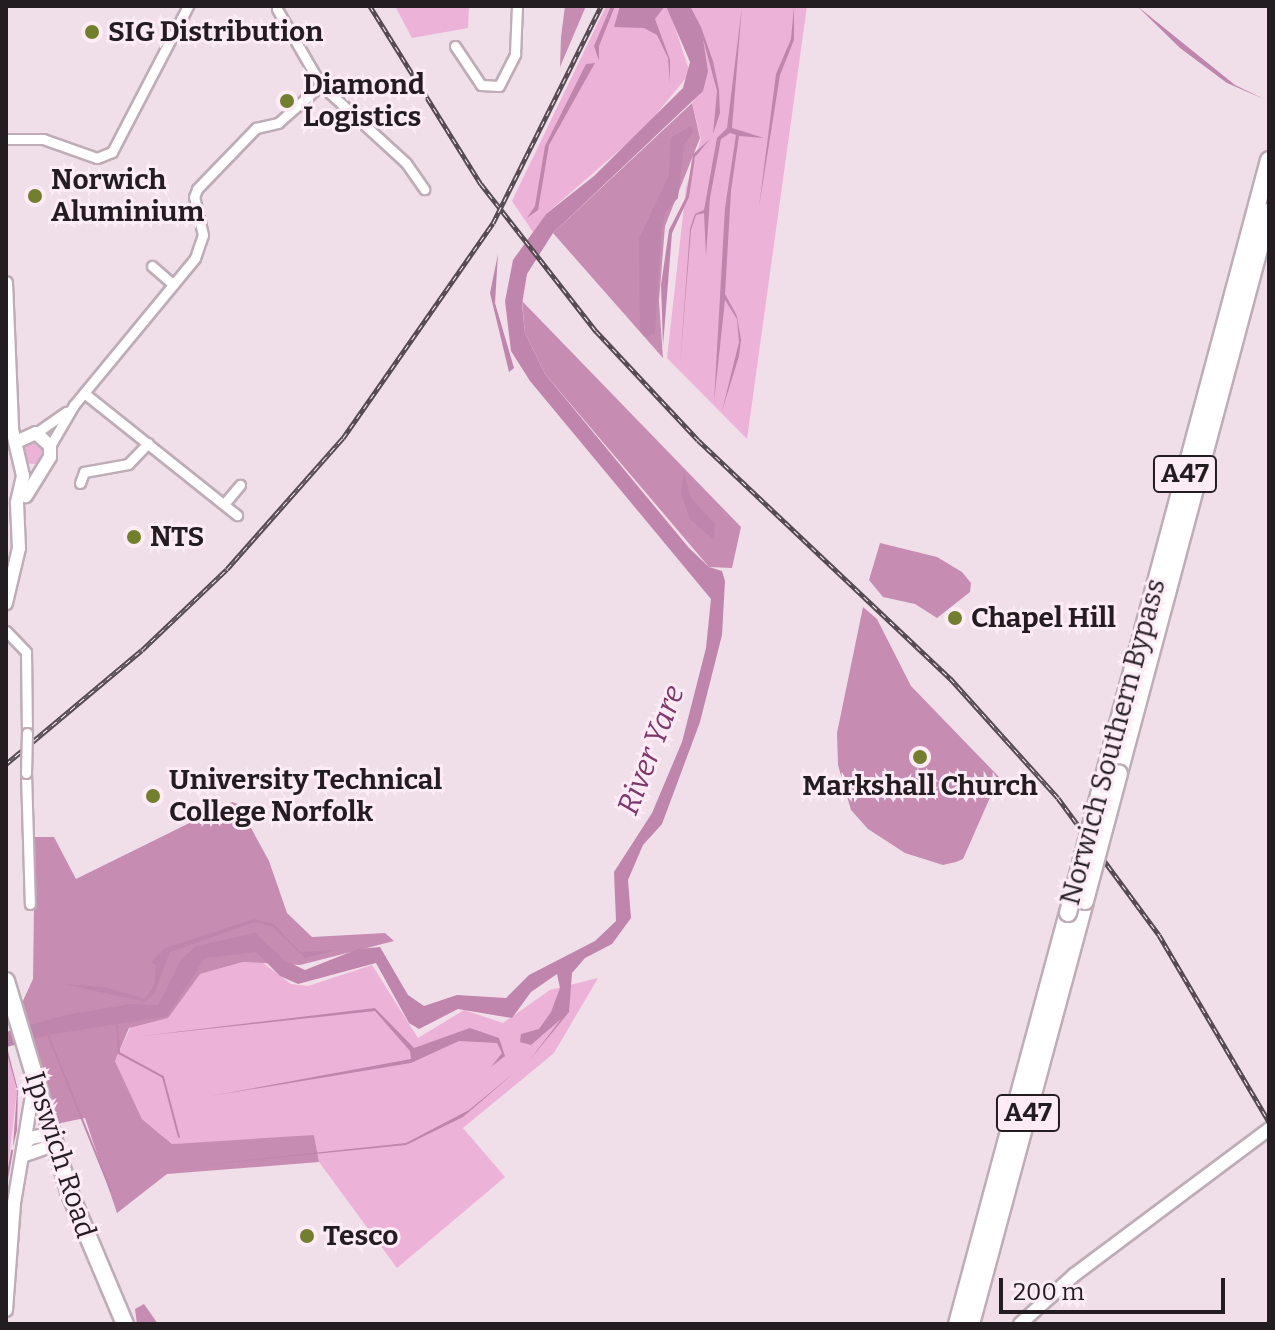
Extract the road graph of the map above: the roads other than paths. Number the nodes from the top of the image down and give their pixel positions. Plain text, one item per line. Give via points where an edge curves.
1 (188, 6) edge
2 (517, 6) edge
3 (277, 9) dead end
4 (456, 54) dead end
5 (321, 85) junction
6 (6, 139) edge
7 (1269, 160) edge
8 (424, 189) dead end
9 (1269, 212) edge
10 (152, 266) dead end
11 (6, 283) edge
12 (173, 284) junction
13 (7, 335) edge
14 (11, 383) junction
15 (84, 393) junction
16 (74, 405) junction
17 (32, 433) junction
18 (16, 442) junction
19 (148, 443) junction
20 (50, 446) junction
21 (20, 465) junction
22 (42, 468) junction
23 (80, 483) dead end
24 (240, 485) dead end
25 (224, 504) junction
26 (237, 515) dead end
27 (19, 516) junction
28 (6, 603) edge
29 (6, 631) edge
30 (30, 904) dead end
31 (6, 981) edge
32 (34, 1079) junction
33 (1264, 1133) edge
34 (52, 1139) junction
35 (23, 1151) junction
36 (6, 1310) edge
37 (125, 1324) edge
38 (957, 1324) edge
39 (971, 1324) edge
40 (1020, 1324) edge

1 - 6 street via 112,152 97,158 43,139
2 - 4 street via 515,54 499,86 481,85
3 - 5 street
5 - 8 street via 406,163
5 - 12 street via 278,123 256,128 197,189 194,197 203,235 195,258
7 - 38 highway, Norwich Southern Bypass / A47, bridge
9 - 39 highway, Norwich Southern Bypass / A47, bridge
10 - 12 street
11 - 13 street
12 - 15 street
13 - 14 street
14 - 17 street
14 - 18 street
15 - 16 street
15 - 19 street
16 - 17 street
16 - 20 street
17 - 18 street
17 - 20 street
18 - 21 street via 14,454
19 - 23 street via 128,464 84,472
19 - 25 street
20 - 22 street
21 - 22 street
21 - 27 street
22 - 27 street via 32,479
24 - 25 street
25 - 26 street
27 - 28 street via 15,574
29 - 30 street, bridge via 26,652
31 - 32 highway, Ipswich Road
32 - 34 highway, Ipswich Road
32 - 35 street
33 - 40 street via 1074,1275
34 - 35 street
34 - 37 highway, Ipswich Road via 84,1234
35 - 36 street

